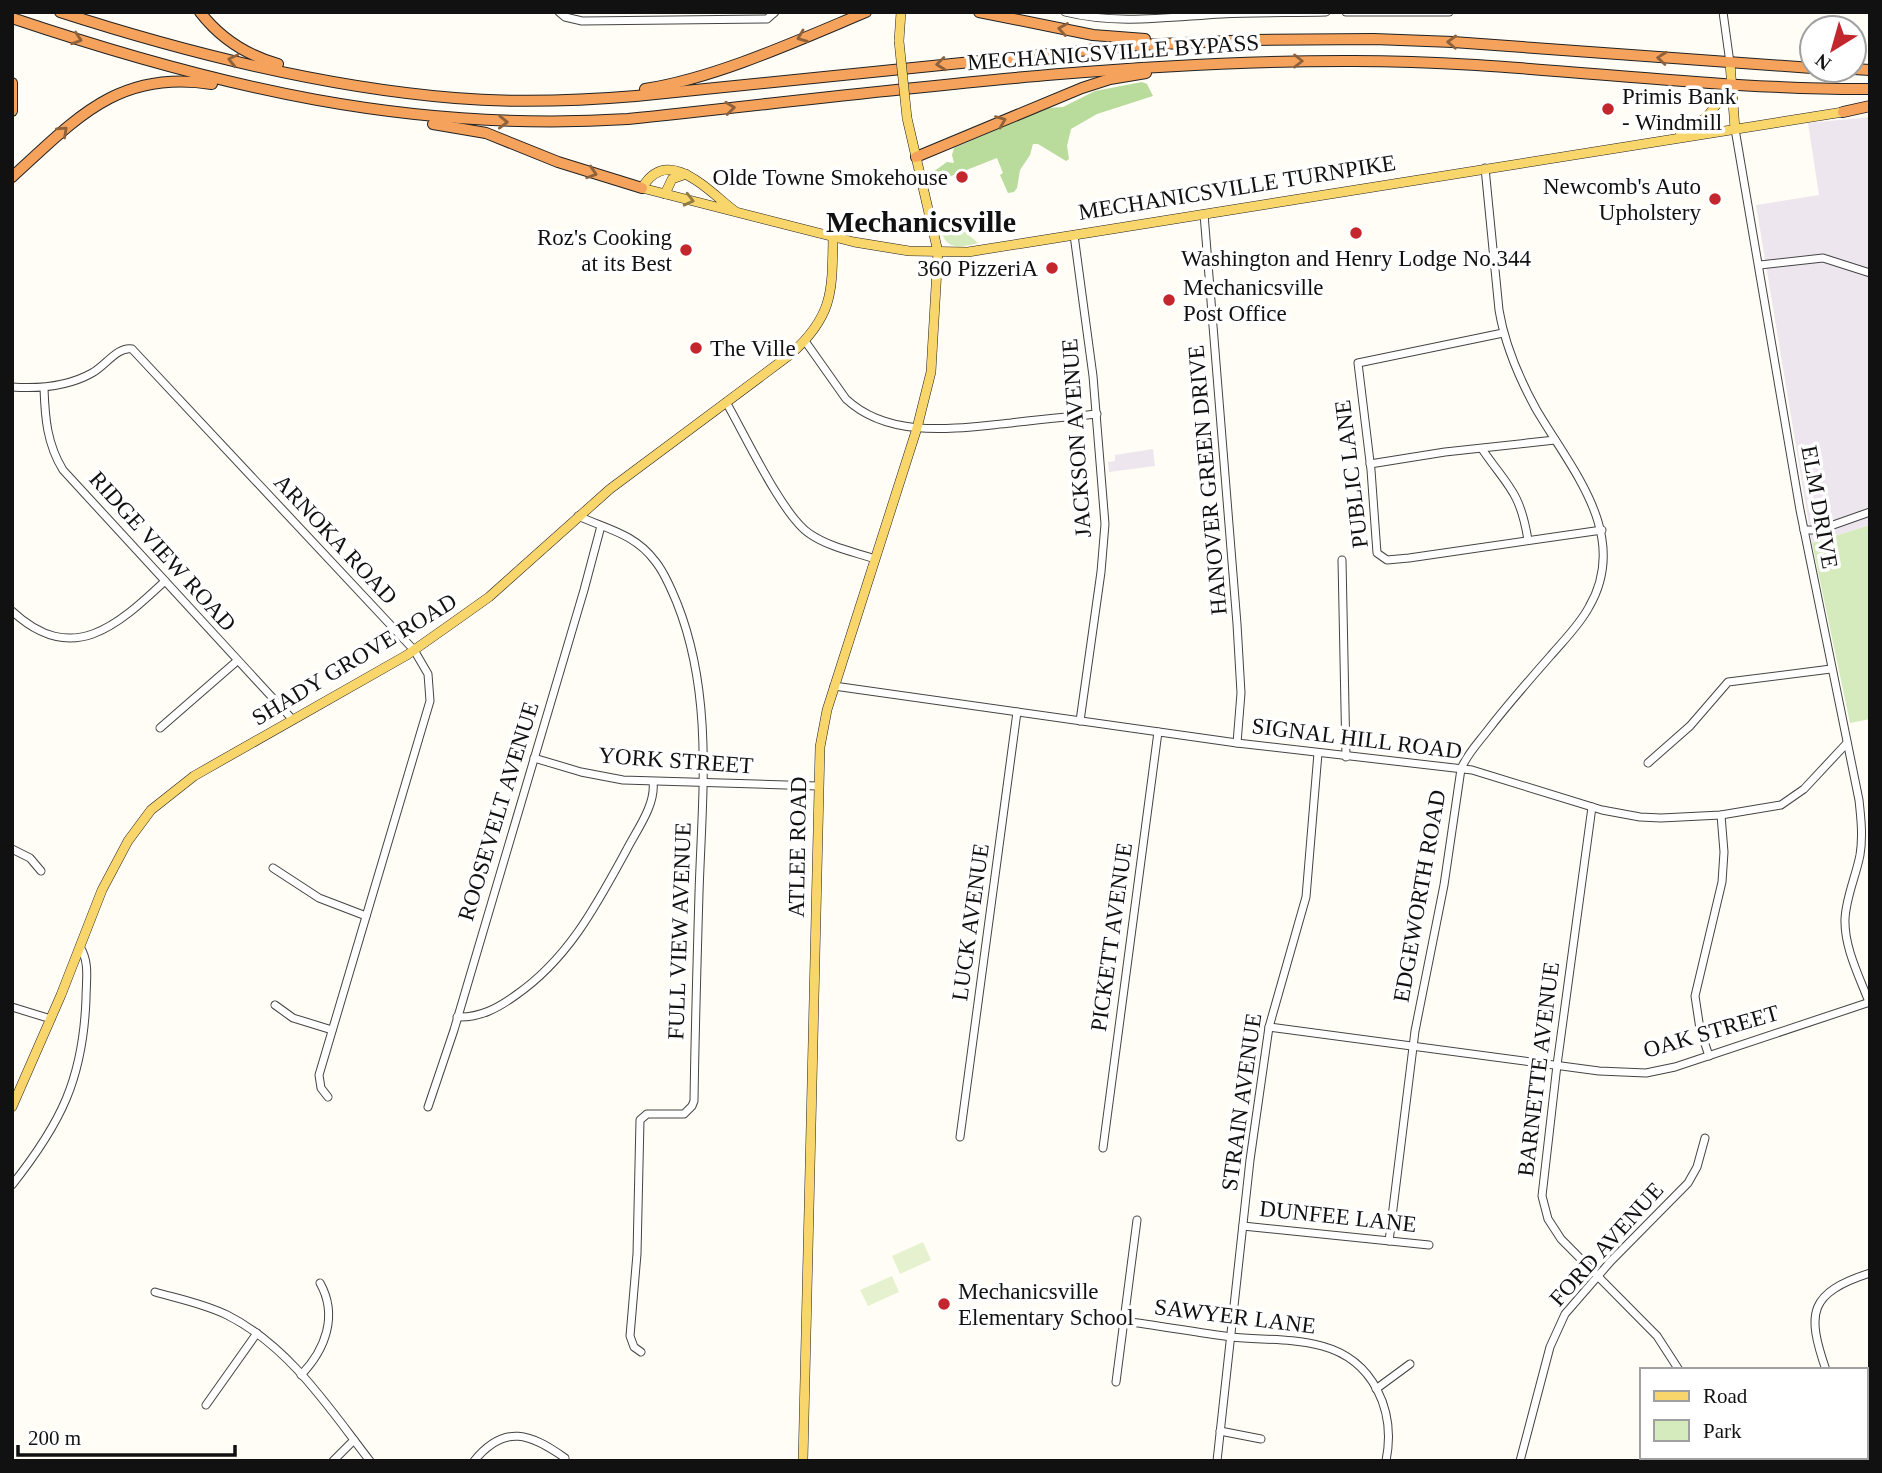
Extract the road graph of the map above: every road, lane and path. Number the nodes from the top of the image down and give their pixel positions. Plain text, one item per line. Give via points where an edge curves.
1 (60, 12) edge
2 (200, 12) edge
3 (559, 12) edge
4 (775, 12) edge
5 (866, 12) edge
6 (901, 12) edge
7 (979, 12) edge
8 (1065, 12) edge
9 (1326, 12) edge
10 (1346, 12) edge
11 (1449, 12) edge
12 (1723, 12) edge
13 (1432, 13) edge
14 (12, 18) edge
15 (1253, 40) junction
16 (1231, 63) junction
17 (1730, 64) junction
18 (1798, 67) edge
19 (12, 83) edge
20 (1731, 85) junction
21 (1870, 89) edge
22 (428, 95) junction
23 (534, 100) junction
24 (325, 102) junction
25 (1870, 106) edge
26 (362, 108) junction
27 (12, 111) edge
28 (1843, 112) joint
29 (1735, 129) junction
30 (1674, 138) junction
31 (916, 158) junction
32 (1485, 168) junction
33 (688, 175) junction
34 (12, 177) edge
35 (642, 188) junction
36 (665, 194) junction
37 (736, 212) junction
38 (1204, 214) junction
39 (1074, 235) junction
40 (833, 237) junction
41 (938, 252) junction
42 (1760, 265) junction
43 (1870, 273) edge
44 (1503, 333) junction
45 (805, 341) junction
46 (12, 387) edge
47 (44, 388) junction
48 (726, 402) junction
49 (1097, 414) junction
50 (917, 428) junction
51 (1555, 440) junction
52 (1482, 449) junction
53 (1370, 464) junction
54 (1870, 512) edge
55 (578, 516) junction
56 (601, 526) junction
57 (1602, 530) junction
58 (1804, 530) junction
59 (1528, 540) junction
60 (875, 559) junction
61 (1342, 560) dead end
62 (165, 581) junction
63 (12, 611) edge
64 (414, 650) junction
65 (237, 661) junction
66 (1831, 669) junction
67 (834, 686) junction
68 (1017, 712) junction
69 (293, 720) junction
70 (1080, 721) junction
71 (160, 728) dead end
72 (1158, 732) junction
73 (1237, 743) junction
74 (1847, 743) junction
75 (1318, 753) junction
76 (1346, 757) junction
77 (534, 758) junction
78 (1648, 763) dead end
79 (1461, 769) junction
80 (653, 782) junction
81 (703, 783) junction
82 (818, 786) junction
83 (1592, 807) junction
84 (1721, 815) junction
85 (12, 849) edge
86 (272, 868) dead end
87 (41, 871) dead end
88 (366, 916) junction
89 (80, 947) junction
90 (1869, 1002) edge
91 (275, 1005) dead end
92 (12, 1007) edge
93 (457, 1017) junction
94 (51, 1019) junction
95 (1269, 1027) junction
96 (332, 1030) junction
97 (1413, 1046) junction
98 (1709, 1056) junction
99 (1557, 1065) junction
100 (328, 1097) dead end
101 (12, 1107) edge
102 (428, 1107) dead end
103 (960, 1137) dead end
104 (1705, 1138) dead end
105 (1103, 1148) dead end
106 (12, 1185) edge
107 (1137, 1220) dead end
108 (1243, 1226) junction
109 (1389, 1241) junction
110 (1429, 1245) dead end
111 (1870, 1273) edge
112 (1597, 1276) junction
113 (320, 1283) dead end
114 (155, 1292) dead end
115 (1124, 1321) junction
116 (257, 1333) junction
117 (1231, 1337) junction
118 (641, 1352) dead end
119 (1410, 1364) dead end
120 (1678, 1368) edge
121 (1825, 1368) edge
122 (301, 1374) junction
123 (1116, 1382) dead end
124 (1376, 1389) junction
125 (206, 1405) dead end
126 (1220, 1431) junction
127 (1261, 1439) dead end
128 (354, 1440) junction
129 (565, 1458) dead end
130 (333, 1461) edge
131 (370, 1461) edge
132 (474, 1461) edge
133 (803, 1461) edge
134 (1217, 1461) edge
135 (1386, 1461) edge
136 (1520, 1461) edge

22 -> 1 highway, MECHANICSVILLE BYPASS via 323,80 172,46
2 - 22 highway via 229,41 261,59
3 - 4 street via 582,21 767,19
5 -> 23 highway via 730,66 668,85
6 - 31 main road, ATLEE ROAD, bridge via 907,118
15 -> 7 highway via 1125,38
8 - 9 street via 1132,20
10 - 13 street
11 - 13 street
12 - 17 street, ELM DRIVE
14 -> 24 highway via 138,58
17 -> 15 highway, MECHANICSVILLE BYPASS via 1454,42
15 -> 23 highway, MECHANICSVILLE BYPASS via 1138,45 636,96
16 -> 20 highway, MECHANICSVILLE BYPASS via 1422,62
26 -> 16 highway, MECHANICSVILLE BYPASS via 458,120 584,121 1090,71
31 -> 16 highway via 1094,84
17 - 18 highway, MECHANICSVILLE BYPASS
17 - 20 main road, ELM DRIVE
19 - 27 highway
20 - 21 highway, MECHANICSVILLE BYPASS
20 - 29 main road, ELM DRIVE
20 - 30 main road via 1707,117
22 - 23 highway, MECHANICSVILLE BYPASS
24 - 26 highway
34 -> 24 highway via 93,106 139,86 174,80 200,82
25 - 28 highway
26 -> 35 highway via 486,133
28 - 29 main road, MECHANICSVILLE TURNPIKE
29 - 30 main road, MECHANICSVILLE TURNPIKE
29 - 42 street, ELM DRIVE
30 - 32 main road, MECHANICSVILLE TURNPIKE
31 - 41 main road, ATLEE ROAD
32 - 38 main road, MECHANICSVILLE TURNPIKE
32 - 44 street, EDGEWORTH ROAD
33 - 35 main road via 665,169 651,176
33 - 36 main road via 672,179
33 - 37 main road
35 - 36 main road, MECHANICSVILLE TURNPIKE
36 -> 37 main road, MECHANICSVILLE TURNPIKE
37 - 40 main road, MECHANICSVILLE TURNPIKE
38 - 39 main road, MECHANICSVILLE TURNPIKE
38 - 73 street, HANOVER GREEN DRIVE via 1237,624 1241,693
39 - 41 main road, MECHANICSVILLE TURNPIKE via 987,250
39 - 49 street, JACKSON AVENUE
40 - 41 main road, MECHANICSVILLE TURNPIKE via 881,248
40 - 45 main road, SHADY GROVE ROAD via 829,298
41 - 50 main road, ATLEE ROAD via 930,372
42 - 43 street via 1823,258
42 - 58 street, ELM DRIVE
44 - 51 street, EDGEWORTH ROAD via 1518,373
44 - 53 street, PUBLIC LANE via 1358,363
45 - 48 main road, SHADY GROVE ROAD
45 - 50 street via 854,406
46 - 47 street
47 - 62 street, RIDGE VIEW ROAD via 47,432 63,470
47 - 64 street, ARNOKA ROAD via 90,375 122,349 130,348
48 - 55 main road, SHADY GROVE ROAD
48 - 60 street via 786,508 803,529 823,542
49 - 50 street via 943,430
49 - 70 street, JACKSON AVENUE via 1104,546
50 - 60 main road, ATLEE ROAD
51 - 52 street
51 - 57 street, EDGEWORTH ROAD
52 - 53 street
52 - 59 street via 1520,503
53 - 59 street, PUBLIC LANE via 1379,556 1387,560
54 - 58 street via 1819,530
55 - 56 street, FULL VIEW AVENUE
55 - 64 main road, SHADY GROVE ROAD via 489,597
56 - 77 street, ROOSEVELT AVENUE
56 - 81 street, FULL VIEW AVENUE via 627,535 656,561 685,623 701,692
57 - 59 street
57 - 79 street, EDGEWORTH ROAD via 1603,566 1585,614
58 - 66 street, ELM DRIVE
60 - 67 main road, ATLEE ROAD
61 - 76 street
62 - 63 street via 118,622 84,638 51,636
62 - 65 street, RIDGE VIEW ROAD
64 - 69 main road, SHADY GROVE ROAD
64 - 88 street, ARNOKA ROAD via 428,674 429,701
65 - 69 street, RIDGE VIEW ROAD
65 - 71 street
66 - 74 street, ELM DRIVE
66 - 78 street via 1728,682 1690,726
67 - 68 street, SIGNAL HILL ROAD
67 - 82 main road, ATLEE ROAD via 822,730
68 - 70 street, SIGNAL HILL ROAD
68 - 103 street, LUCK AVENUE
69 - 89 main road, SHADY GROVE ROAD via 194,776 151,810 115,862
70 - 72 street, SIGNAL HILL ROAD
72 - 73 street, SIGNAL HILL ROAD
72 - 105 street, PICKETT AVENUE
73 - 75 street, SIGNAL HILL ROAD
74 - 84 street, SIGNAL HILL ROAD via 1789,801
74 - 90 street, ELM DRIVE via 1859,800 1861,839 1846,908 1846,932
75 - 76 street, SIGNAL HILL ROAD
75 - 95 street, STRAIN AVENUE via 1306,897
76 - 79 street, SIGNAL HILL ROAD
77 - 80 street, YORK STREET via 607,778
77 - 93 street, ROOSEVELT AVENUE
79 - 83 street, SIGNAL HILL ROAD
79 - 97 street, EDGEWORTH ROAD
80 - 81 street, YORK STREET
80 - 93 street via 640,825 592,913 566,949 533,983 504,1003 481,1015
81 - 82 street, YORK STREET
81 - 118 street, FULL VIEW AVENUE via 694,1101 689,1111 678,1115 645,1115 640,1120 630,1336
82 - 133 main road, ATLEE ROAD
83 - 84 street, SIGNAL HILL ROAD via 1651,818
83 - 99 street, BARNETTE AVENUE
84 - 98 street via 1722,882 1695,996
85 - 87 street via 30,858
86 - 88 street via 318,898
88 - 96 street, ARNOKA ROAD
89 - 94 main road, SHADY GROVE ROAD
89 - 106 street via 86,956 86,982 78,1069 56,1122
90 - 98 street, OAK STREET
91 - 96 street via 293,1018
92 - 94 street
93 - 102 street, ROOSEVELT AVENUE
94 - 101 main road, SHADY GROVE ROAD
95 - 97 street, OAK STREET
95 - 108 street, STRAIN AVENUE
96 - 100 street, ARNOKA ROAD via 319,1075
97 - 99 street, OAK STREET
97 - 109 street, EDGEWORTH ROAD
98 - 99 street, OAK STREET via 1646,1073
99 - 112 street, BARNETTE AVENUE via 1542,1185 1545,1208 1561,1239
104 - 112 street, FORD AVENUE via 1688,1183
107 - 115 street
108 - 109 street, DUNFEE LANE
108 - 117 street, STRAIN AVENUE
109 - 110 street, DUNFEE LANE
111 - 121 street via 1836,1286 1819,1304 1814,1328
112 - 120 street, BARNETTE AVENUE via 1657,1336
112 - 136 street, FORD AVENUE via 1556,1330
113 - 122 street via 328,1300 329,1319 321,1348
114 - 116 street via 214,1309
115 - 117 street, SAWYER LANE
115 - 123 street
116 - 122 street
116 - 125 street
117 - 124 street, SAWYER LANE via 1323,1346 1352,1360
117 - 126 street, STRAIN AVENUE
119 - 124 street
122 - 128 street
124 - 135 street, SAWYER LANE via 1389,1421
126 - 127 street
126 - 134 street, STRAIN AVENUE
128 - 130 street
128 - 131 street
129 - 132 street via 540,1440 511,1436 482,1451

